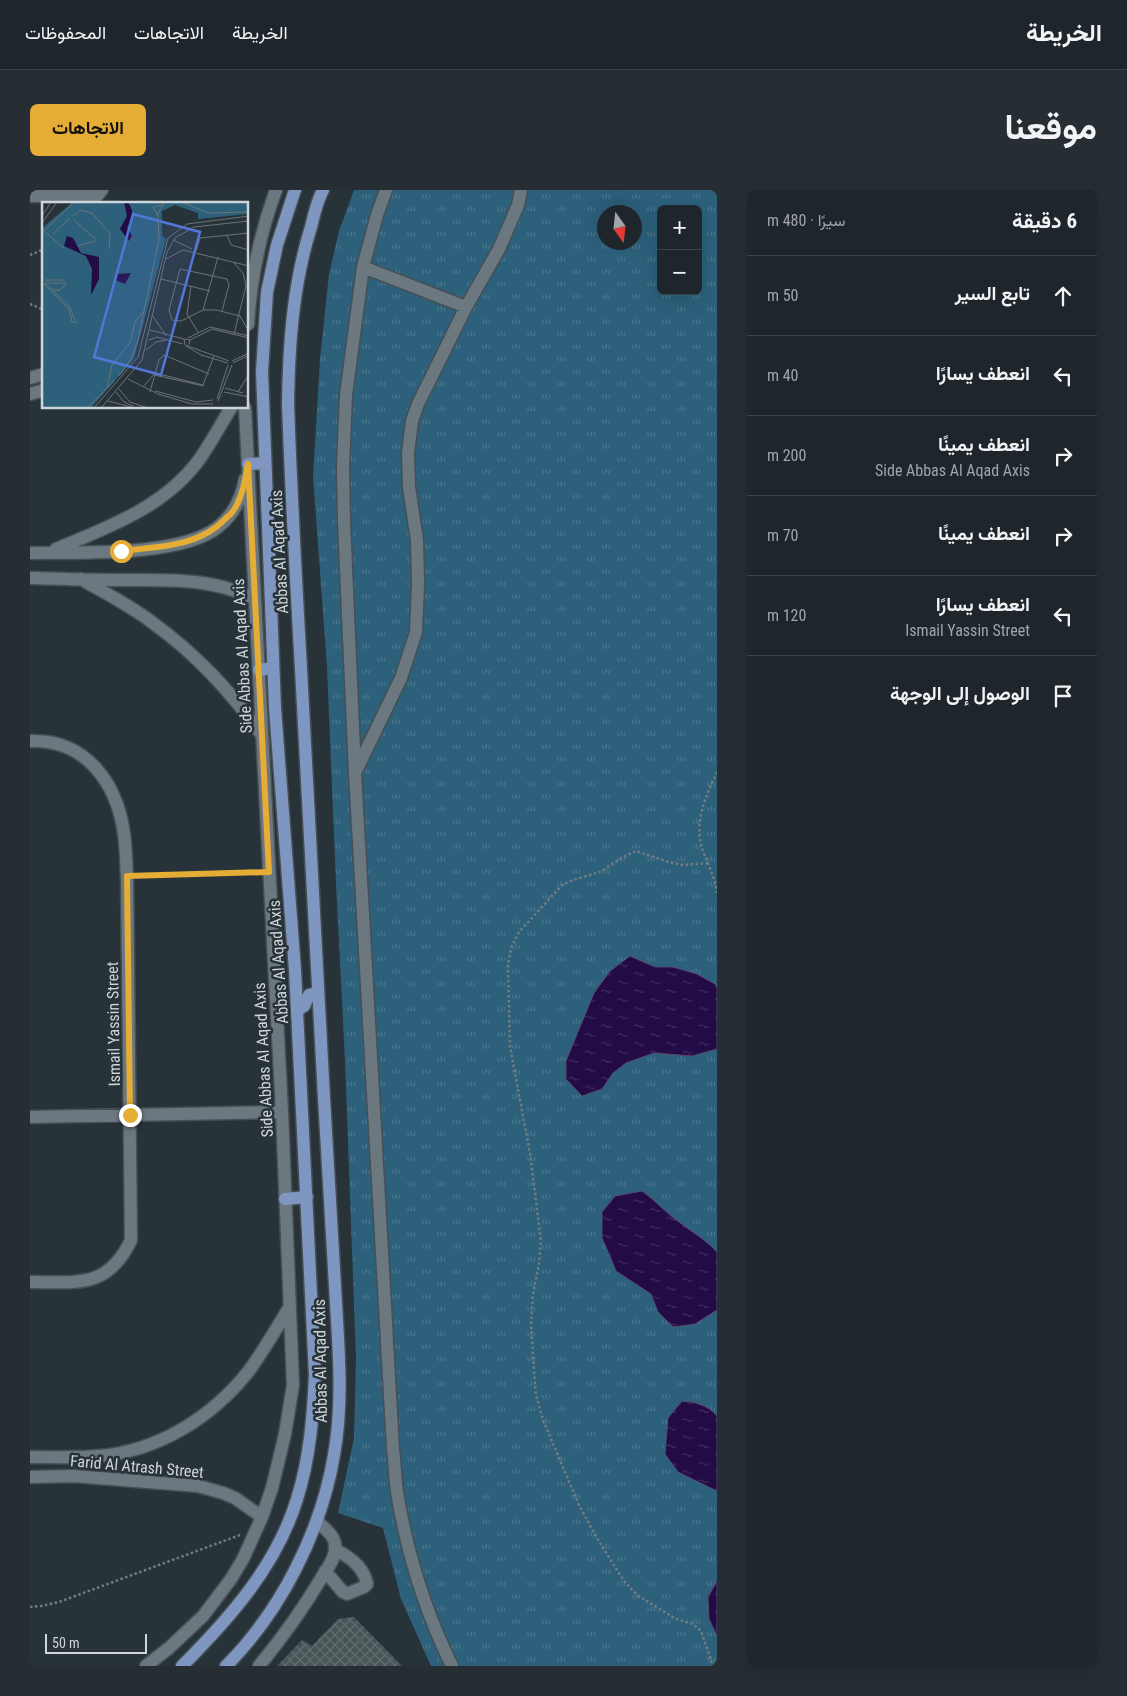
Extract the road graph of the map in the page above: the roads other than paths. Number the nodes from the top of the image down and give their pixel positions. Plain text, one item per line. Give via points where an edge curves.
1 (276, 190) edge
2 (295, 190) edge
3 (323, 190) edge
4 (386, 190) edge
5 (521, 190) edge
6 (99, 195) edge
7 (30, 196) edge
8 (78, 197) edge
9 (363, 267) junction
10 (466, 307) junction
11 (249, 308) edge
12 (230, 409) edge
13 (245, 409) edge
14 (265, 463) junction
15 (248, 464) junction
16 (48, 552) junction
17 (30, 553) edge
18 (30, 578) edge
19 (81, 579) junction
20 (255, 600) junction
21 (273, 668) junction
22 (259, 670) junction
23 (262, 735) junction
24 (30, 741) edge
25 (355, 773) junction
26 (294, 944) junction
27 (315, 947) junction
28 (318, 997) junction
29 (297, 1010) junction
30 (282, 1112) junction
31 (130, 1115) junction
32 (30, 1118) edge
33 (307, 1197) junction
34 (285, 1199) junction
35 (30, 1282) edge
36 (290, 1308) junction
37 (30, 1457) edge
38 (74, 1457) junction
39 (74, 1476) junction
40 (30, 1477) edge
41 (317, 1521) junction
42 (260, 1523) junction
43 (336, 1550) junction
44 (325, 1571) junction
45 (146, 1666) edge
46 (182, 1666) edge
47 (226, 1666) edge
48 (259, 1666) edge
49 (452, 1666) edge

1 - 11 street via 256,260
2 - 14 main road, Abbas Al Aqad Axis via 276,245 267,292 262,372
3 - 27 main road, Abbas Al Aqad Axis via 304,248 294,302 289,360 289,439
4 - 9 street
5 - 10 street via 499,249
6 - 8 street
7 - 8 street
9 - 10 street
9 - 25 street via 346,395 343,467
10 - 25 street via 412,421 408,454 417,540 416,632 401,678
12 - 16 street via 201,458 168,493 147,508
13 - 15 street, Side Abbas Al Aqad Axis
14 - 15 main road
14 - 21 main road, Abbas Al Aqad Axis
15 - 16 street via 244,488 235,509 217,528 193,540 121,551
15 - 20 street, Side Abbas Al Aqad Axis
16 - 17 street
18 - 19 street
19 - 20 street via 171,579 222,587
19 - 23 street via 152,621 183,645 238,702
20 - 22 street, Side Abbas Al Aqad Axis
21 - 22 main road
21 - 26 main road, Abbas Al Aqad Axis
22 - 23 street, Side Abbas Al Aqad Axis
23 - 30 street, Side Abbas Al Aqad Axis
24 - 31 street, Ismail Yassin Street via 64,746 85,757 102,774 119,811 127,876
25 - 49 street via 398,1497 420,1585
26 - 27 main road via 303,952
26 - 29 main road, Abbas Al Aqad Axis
27 - 28 main road, Abbas Al Aqad Axis
28 - 29 main road via 309,995 304,1006
28 - 41 main road, Abbas Al Aqad Axis via 339,1391 334,1456
29 - 33 main road, Abbas Al Aqad Axis
30 - 31 street
30 - 34 street, Side Abbas Al Aqad Axis
31 - 32 street
31 - 35 street, Ismail Yassin Street via 131,1240 124,1256 111,1270 95,1278 77,1282
33 - 34 main road
33 - 46 main road, Abbas Al Aqad Axis via 315,1374 312,1430 297,1499 267,1564 244,1599
34 - 36 street, Side Abbas Al Aqad Axis
36 - 38 street, Farid Al Atrash Street via 248,1371 227,1396 201,1418 174,1435 139,1449
36 - 42 street, Side Abbas Al Aqad Axis via 292,1393 280,1458
37 - 38 street, Farid Al Atrash Street
38 - 39 street
39 - 40 street, Farid Al Atrash Street
39 - 42 street, Farid Al Atrash Street via 198,1486 235,1498
41 - 43 street via 329,1532
41 - 47 main road, Abbas Al Aqad Axis via 283,1592
42 - 45 street, Side Abbas Al Aqad Axis via 243,1559 218,1598 187,1632
43 - 44 street
43 - 44 street via 354,1561 367,1581 366,1586 345,1594
44 - 48 street via 289,1628

